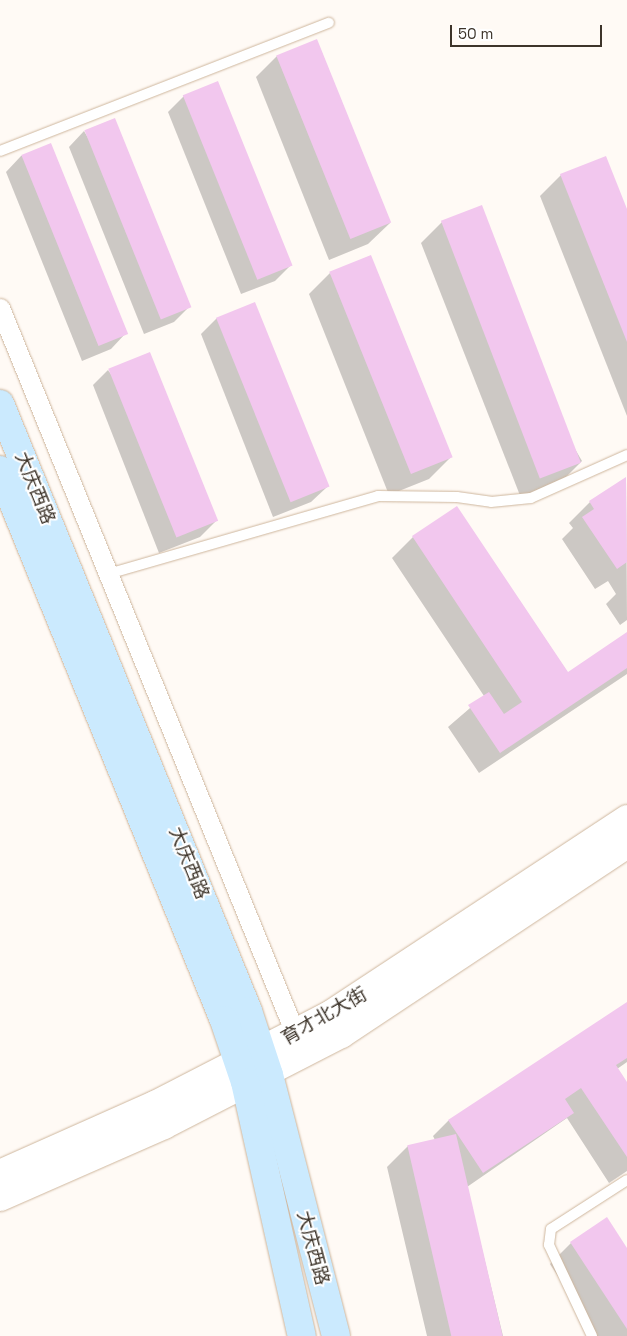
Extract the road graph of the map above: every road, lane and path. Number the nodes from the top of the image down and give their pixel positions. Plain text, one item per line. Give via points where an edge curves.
1 (329, 23) dead end
2 (0, 151) edge
3 (0, 308) edge
4 (0, 404) edge
5 (627, 455) edge
6 (0, 470) edge
7 (108, 574) junction
8 (627, 819) edge
9 (627, 844) edge
10 (295, 1034) junction
11 (253, 1067) junction
12 (0, 1174) edge
13 (627, 1180) edge
14 (0, 1197) edge
15 (302, 1336) edge
16 (336, 1336) edge
17 (592, 1336) edge

1 - 2 lane
3 - 7 street
4 - 11 main road, 大庆西路 via 223,946
5 - 7 lane via 532,498 491,502 457,497 378,496
6 - 11 main road, 大庆西路 via 199,955
7 - 10 street
8 - 10 main road, 育才北大街 via 429,951
9 - 11 main road, 育才北大街 via 341,1034
10 - 11 main road, 育才北大街
11 - 12 main road, 育才北大街 via 155,1105
11 - 14 main road, 育才北大街 via 164,1124
11 - 15 main road, 大庆西路
11 - 16 main road, 大庆西路
13 - 17 lane via 552,1229 549,1245

